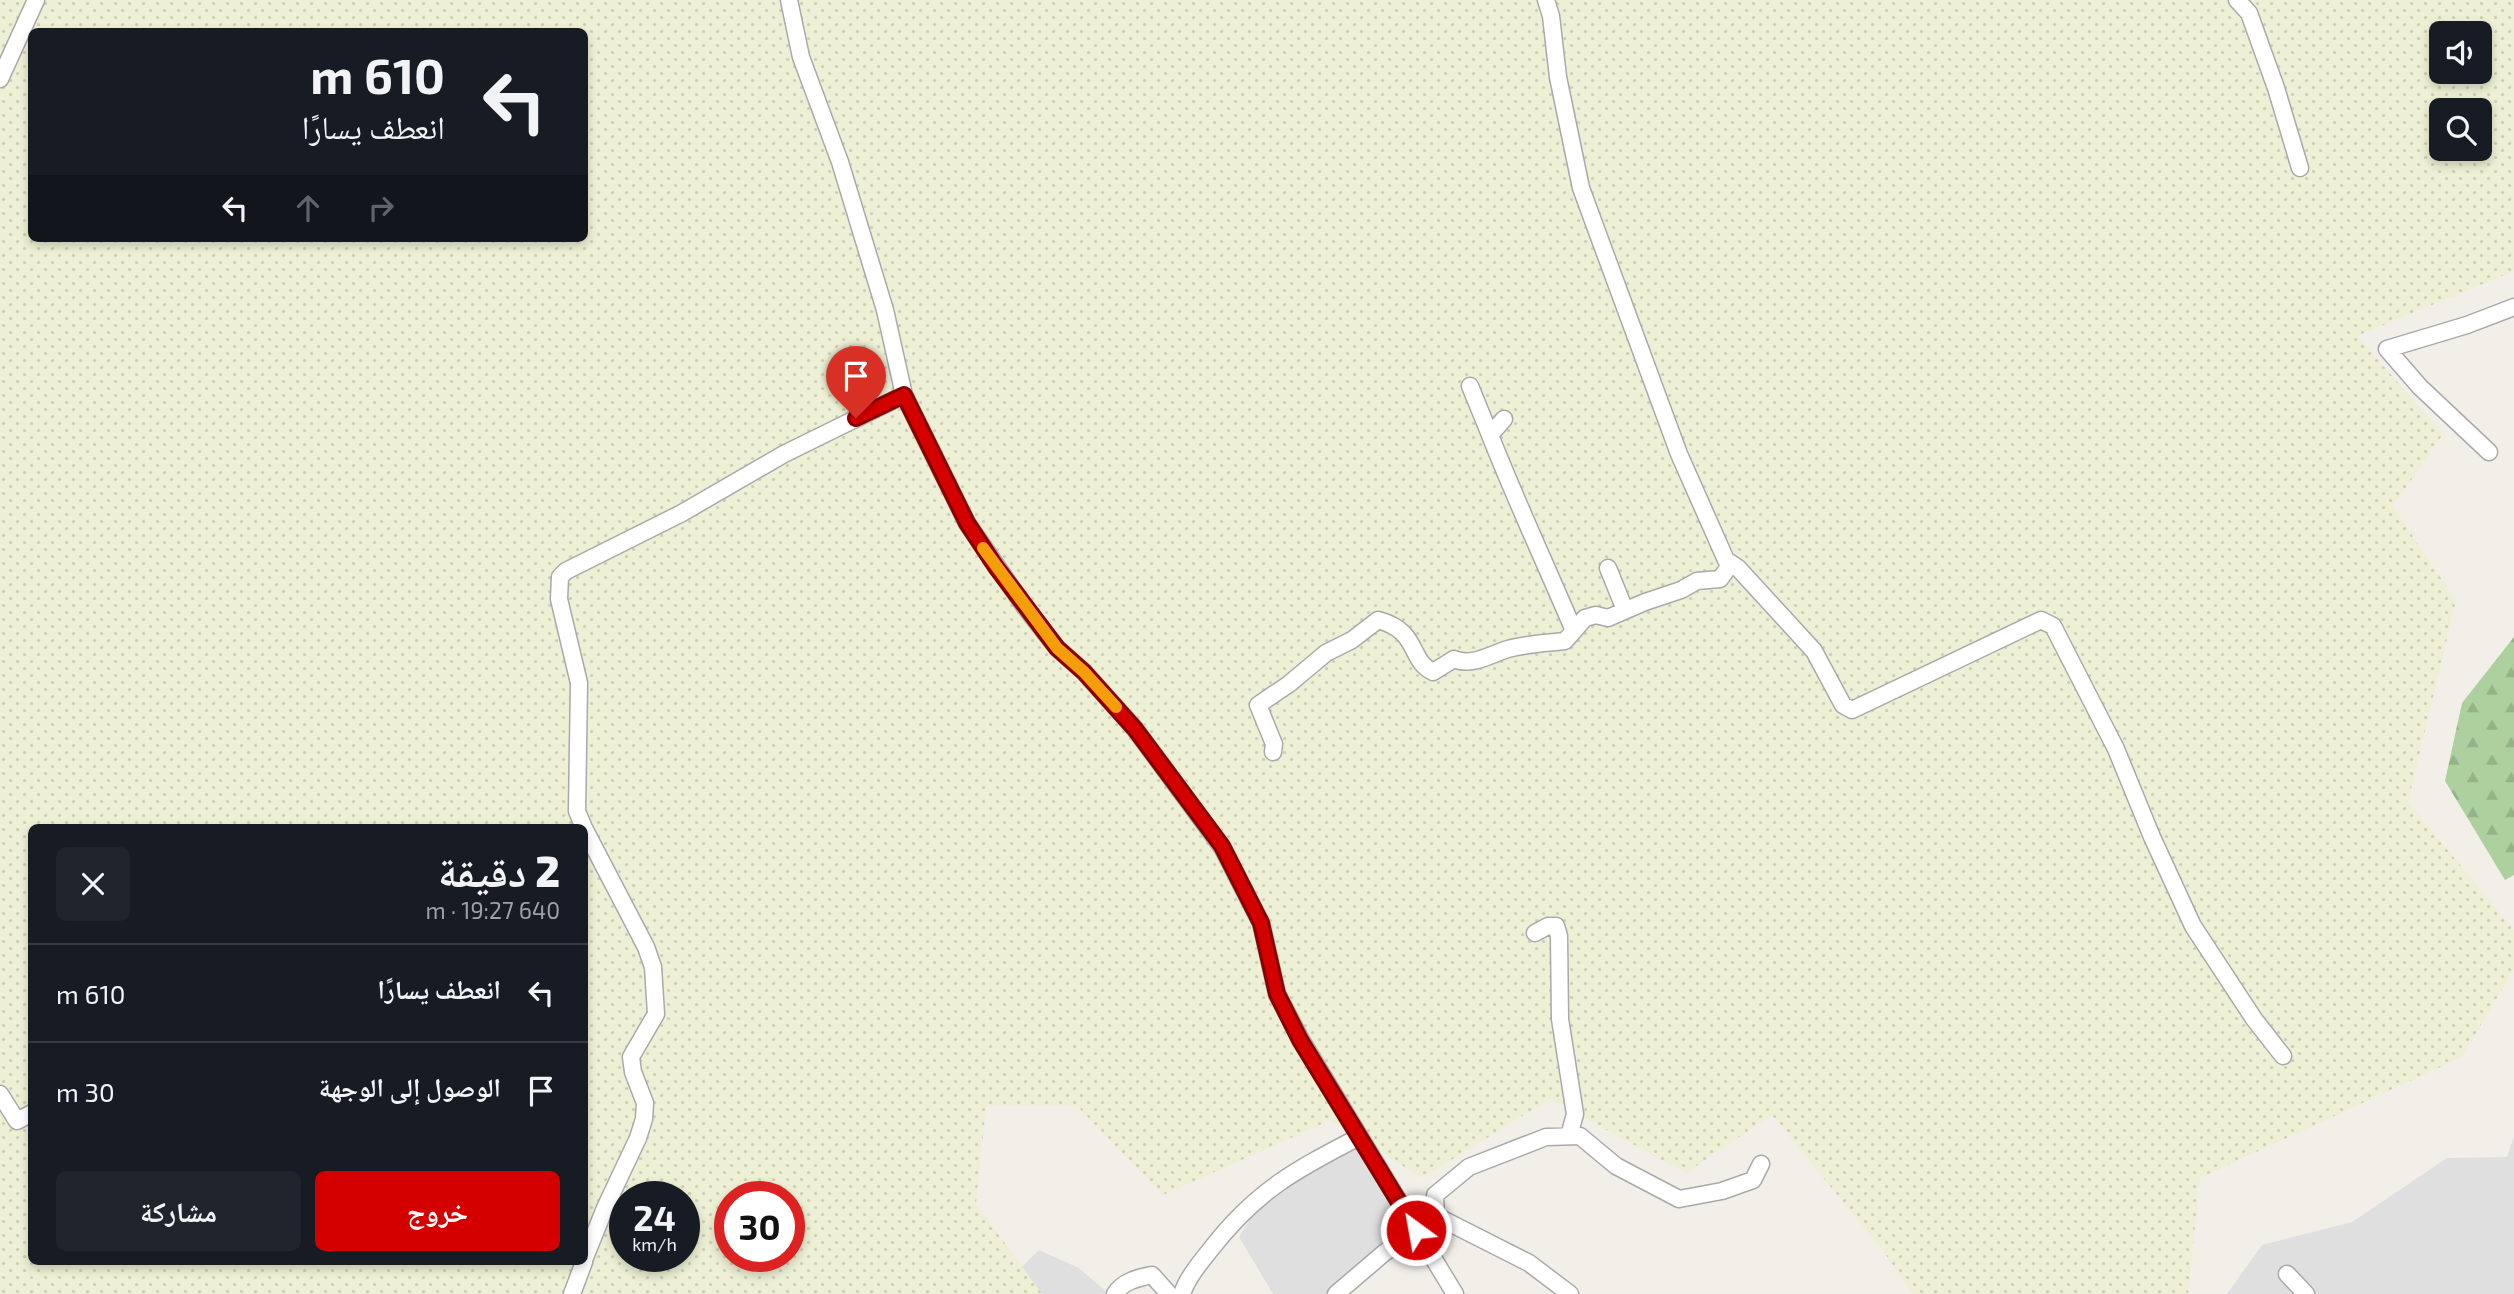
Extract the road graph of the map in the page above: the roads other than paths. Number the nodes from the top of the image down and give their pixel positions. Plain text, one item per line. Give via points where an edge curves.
1 (36, 0) edge
2 (789, 0) edge
3 (1546, 0) edge
4 (2237, 0) edge
5 (0, 79) edge
6 (2300, 168) dead end
7 (2514, 306) edge
8 (1470, 386) dead end
9 (904, 395) junction
10 (1504, 419) dead end
11 (1490, 435) junction
12 (2489, 452) dead end
13 (1731, 564) junction
14 (1608, 568) dead end
15 (1625, 610) junction
16 (1574, 631) junction
17 (1273, 752) dead end
18 (582, 824) edge
19 (588, 836) edge
20 (1535, 933) dead end
21 (2283, 1056) dead end
22 (0, 1094) edge
23 (28, 1114) edge
24 (1569, 1136) junction
25 (1360, 1137) junction
26 (1761, 1164) dead end
27 (1436, 1216) junction
28 (1413, 1226) junction
29 (588, 1251) edge
30 (583, 1265) edge
31 (2287, 1274) dead end
32 (572, 1294) edge
33 (1115, 1294) edge
34 (1169, 1294) edge
35 (1182, 1294) edge
36 (1336, 1294) edge
37 (1455, 1294) edge
38 (1570, 1294) edge
39 (2306, 1294) edge

1 - 5 street
2 - 9 street via 801,57 840,162 885,310
3 - 13 street via 1581,188 1679,454 1720,551
4 - 6 street via 2249,13
7 - 12 street via 2387,349
8 - 11 street
9 - 18 street via 784,454 560,577 559,599 579,682 577,810
9 - 25 street via 967,523 996,567 1057,648 1135,729 1222,846 1261,923 1277,994
10 - 11 street
11 - 16 street
13 - 15 street via 1720,579 1697,581
13 - 21 street via 1814,651 1843,705 1852,710 2041,620 2053,626 2116,749 2193,926
14 - 15 street
15 - 16 street via 1608,618 1584,618
16 - 17 street via 1565,640 1506,649 1472,662 1454,659 1433,672 1426,668 1409,636 1392,623 1378,620 1258,705
19 - 29 street via 646,947 653,967 656,1014 631,1057 645,1102 644,1119
20 - 24 street via 1556,926 1559,936 1560,1019 1575,1114
22 - 23 street via 17,1121
24 - 26 street via 1580,1136 1616,1166 1679,1199 1753,1180
24 - 27 street via 1546,1137 1469,1167 1435,1195
25 - 28 street
25 - 35 street via 1296,1170 1259,1196 1230,1224
27 - 28 street
27 - 38 street via 1529,1263
28 - 36 street
28 - 37 street
30 - 32 street
31 - 39 street
33 - 34 street via 1134,1279 1152,1275

